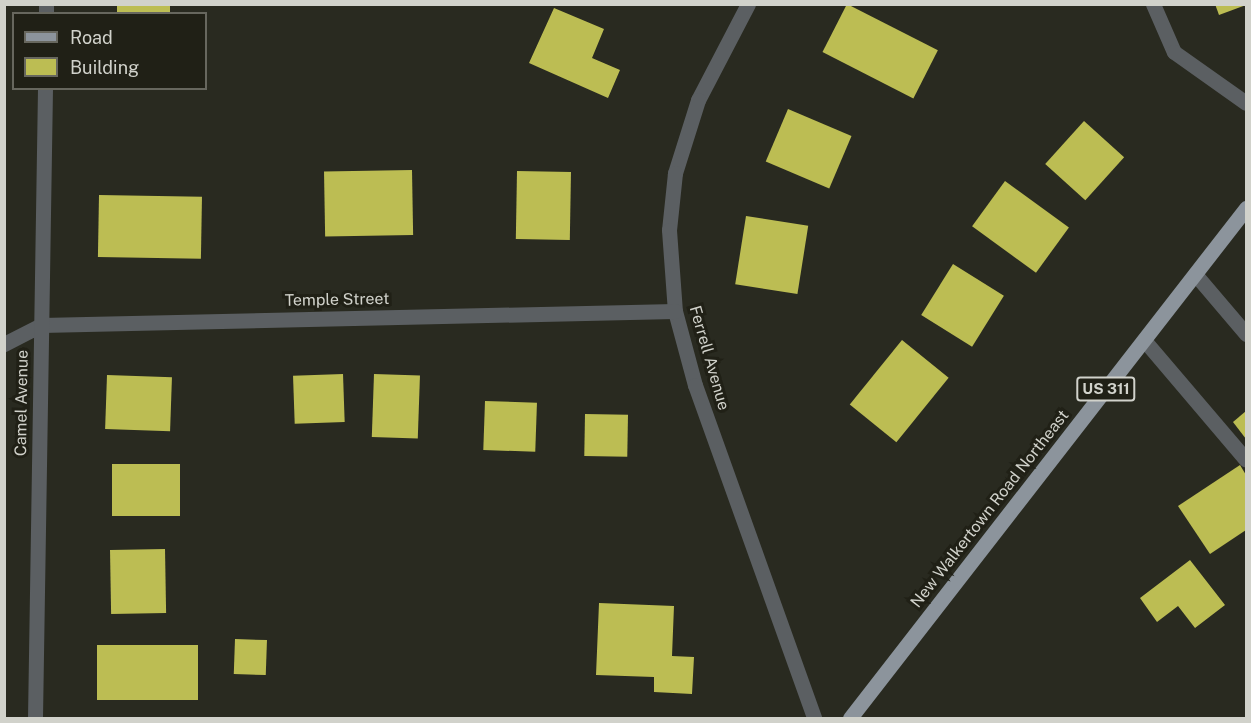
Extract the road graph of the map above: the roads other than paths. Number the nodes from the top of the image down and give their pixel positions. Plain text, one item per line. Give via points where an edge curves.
1 (748, 4) edge
2 (1153, 4) edge
3 (45, 90) edge
4 (1246, 103) edge
5 (1246, 208) edge
6 (1195, 274) junction
7 (675, 311) junction
8 (41, 325) junction
9 (1246, 334) edge
10 (1144, 340) junction
11 (4, 344) edge
12 (1246, 460) edge
13 (34, 718) edge
14 (814, 718) edge
15 (850, 718) edge

1 - 7 street, Ferrell Avenue via 698,100 675,173 669,230
2 - 4 street via 1174,52
3 - 8 street, Camel Avenue
5 - 6 main road, New Walkertown Road Northeast / US 311
6 - 9 street
6 - 10 main road, New Walkertown Road Northeast / US 311
7 - 8 street, Temple Street
7 - 14 street, Ferrell Avenue via 695,385
8 - 11 street, Temple Street
8 - 13 street, Camel Avenue
10 - 12 street
10 - 15 main road, New Walkertown Road Northeast / US 311

